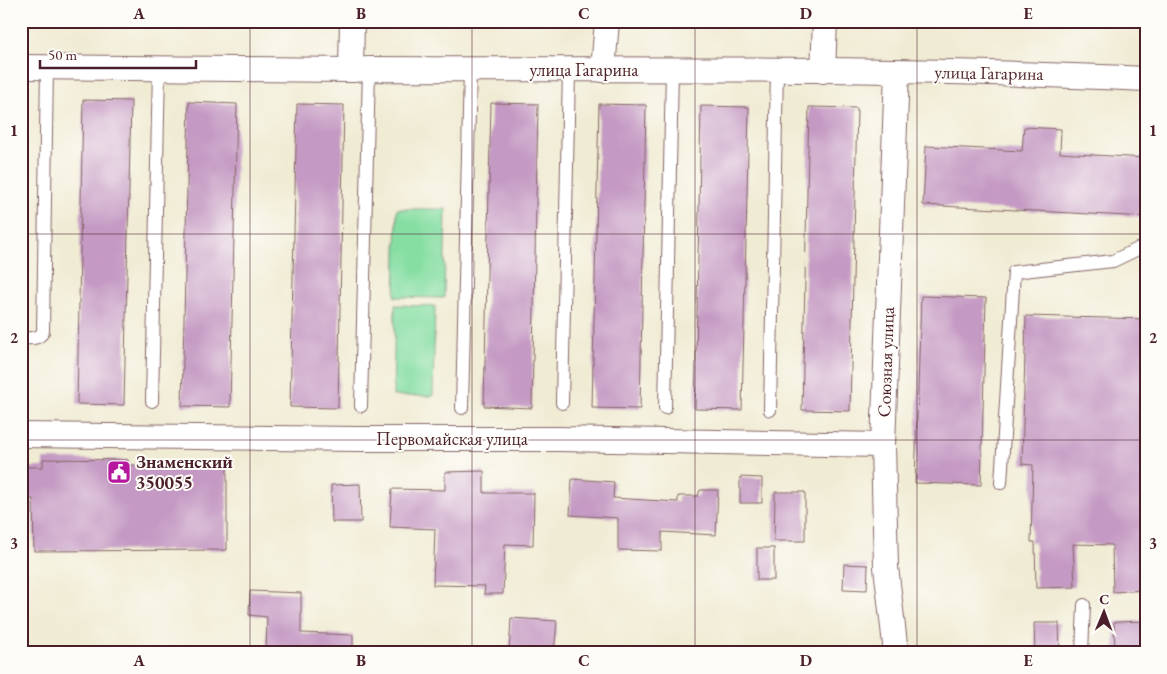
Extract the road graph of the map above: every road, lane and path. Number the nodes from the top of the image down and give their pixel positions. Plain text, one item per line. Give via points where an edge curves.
1 (352, 21) edge
2 (607, 21) edge
3 (825, 21) edge
4 (21, 67) edge
5 (47, 67) junction
6 (159, 68) junction
7 (470, 69) junction
8 (360, 70) junction
9 (569, 70) junction
10 (604, 70) junction
11 (672, 70) junction
12 (777, 71) junction
13 (824, 71) junction
14 (897, 72) junction
15 (1146, 79) edge
16 (1146, 245) edge
17 (21, 338) edge
18 (152, 401) dead end
19 (562, 403) dead end
20 (361, 406) dead end
21 (462, 408) dead end
22 (665, 408) dead end
23 (770, 410) dead end
24 (21, 435) edge
25 (883, 445) junction
26 (1001, 483) dead end
27 (1084, 605) dead end
28 (896, 653) edge
29 (1082, 653) edge

1 - 8 street
2 - 10 street
3 - 13 street
4 - 5 street, улица Гагарина
5 - 6 street, улица Гагарина
5 - 17 lane via 43,332 35,338
6 - 8 street, улица Гагарина
6 - 18 lane
7 - 8 street, улица Гагарина
7 - 9 street, улица Гагарина
7 - 21 lane
8 - 20 lane
9 - 10 street, улица Гагарина
9 - 19 lane
10 - 11 street, улица Гагарина
11 - 12 street, улица Гагарина
11 - 22 lane
12 - 13 street, улица Гагарина
12 - 23 lane
13 - 14 street, улица Гагарина
14 - 15 street, улица Гагарина
14 - 25 street, Союзная улица
16 - 26 lane via 1112,261 1014,272
24 - 25 street, Первомайская улица
25 - 28 street, Союзная улица via 886,567
27 - 29 lane

